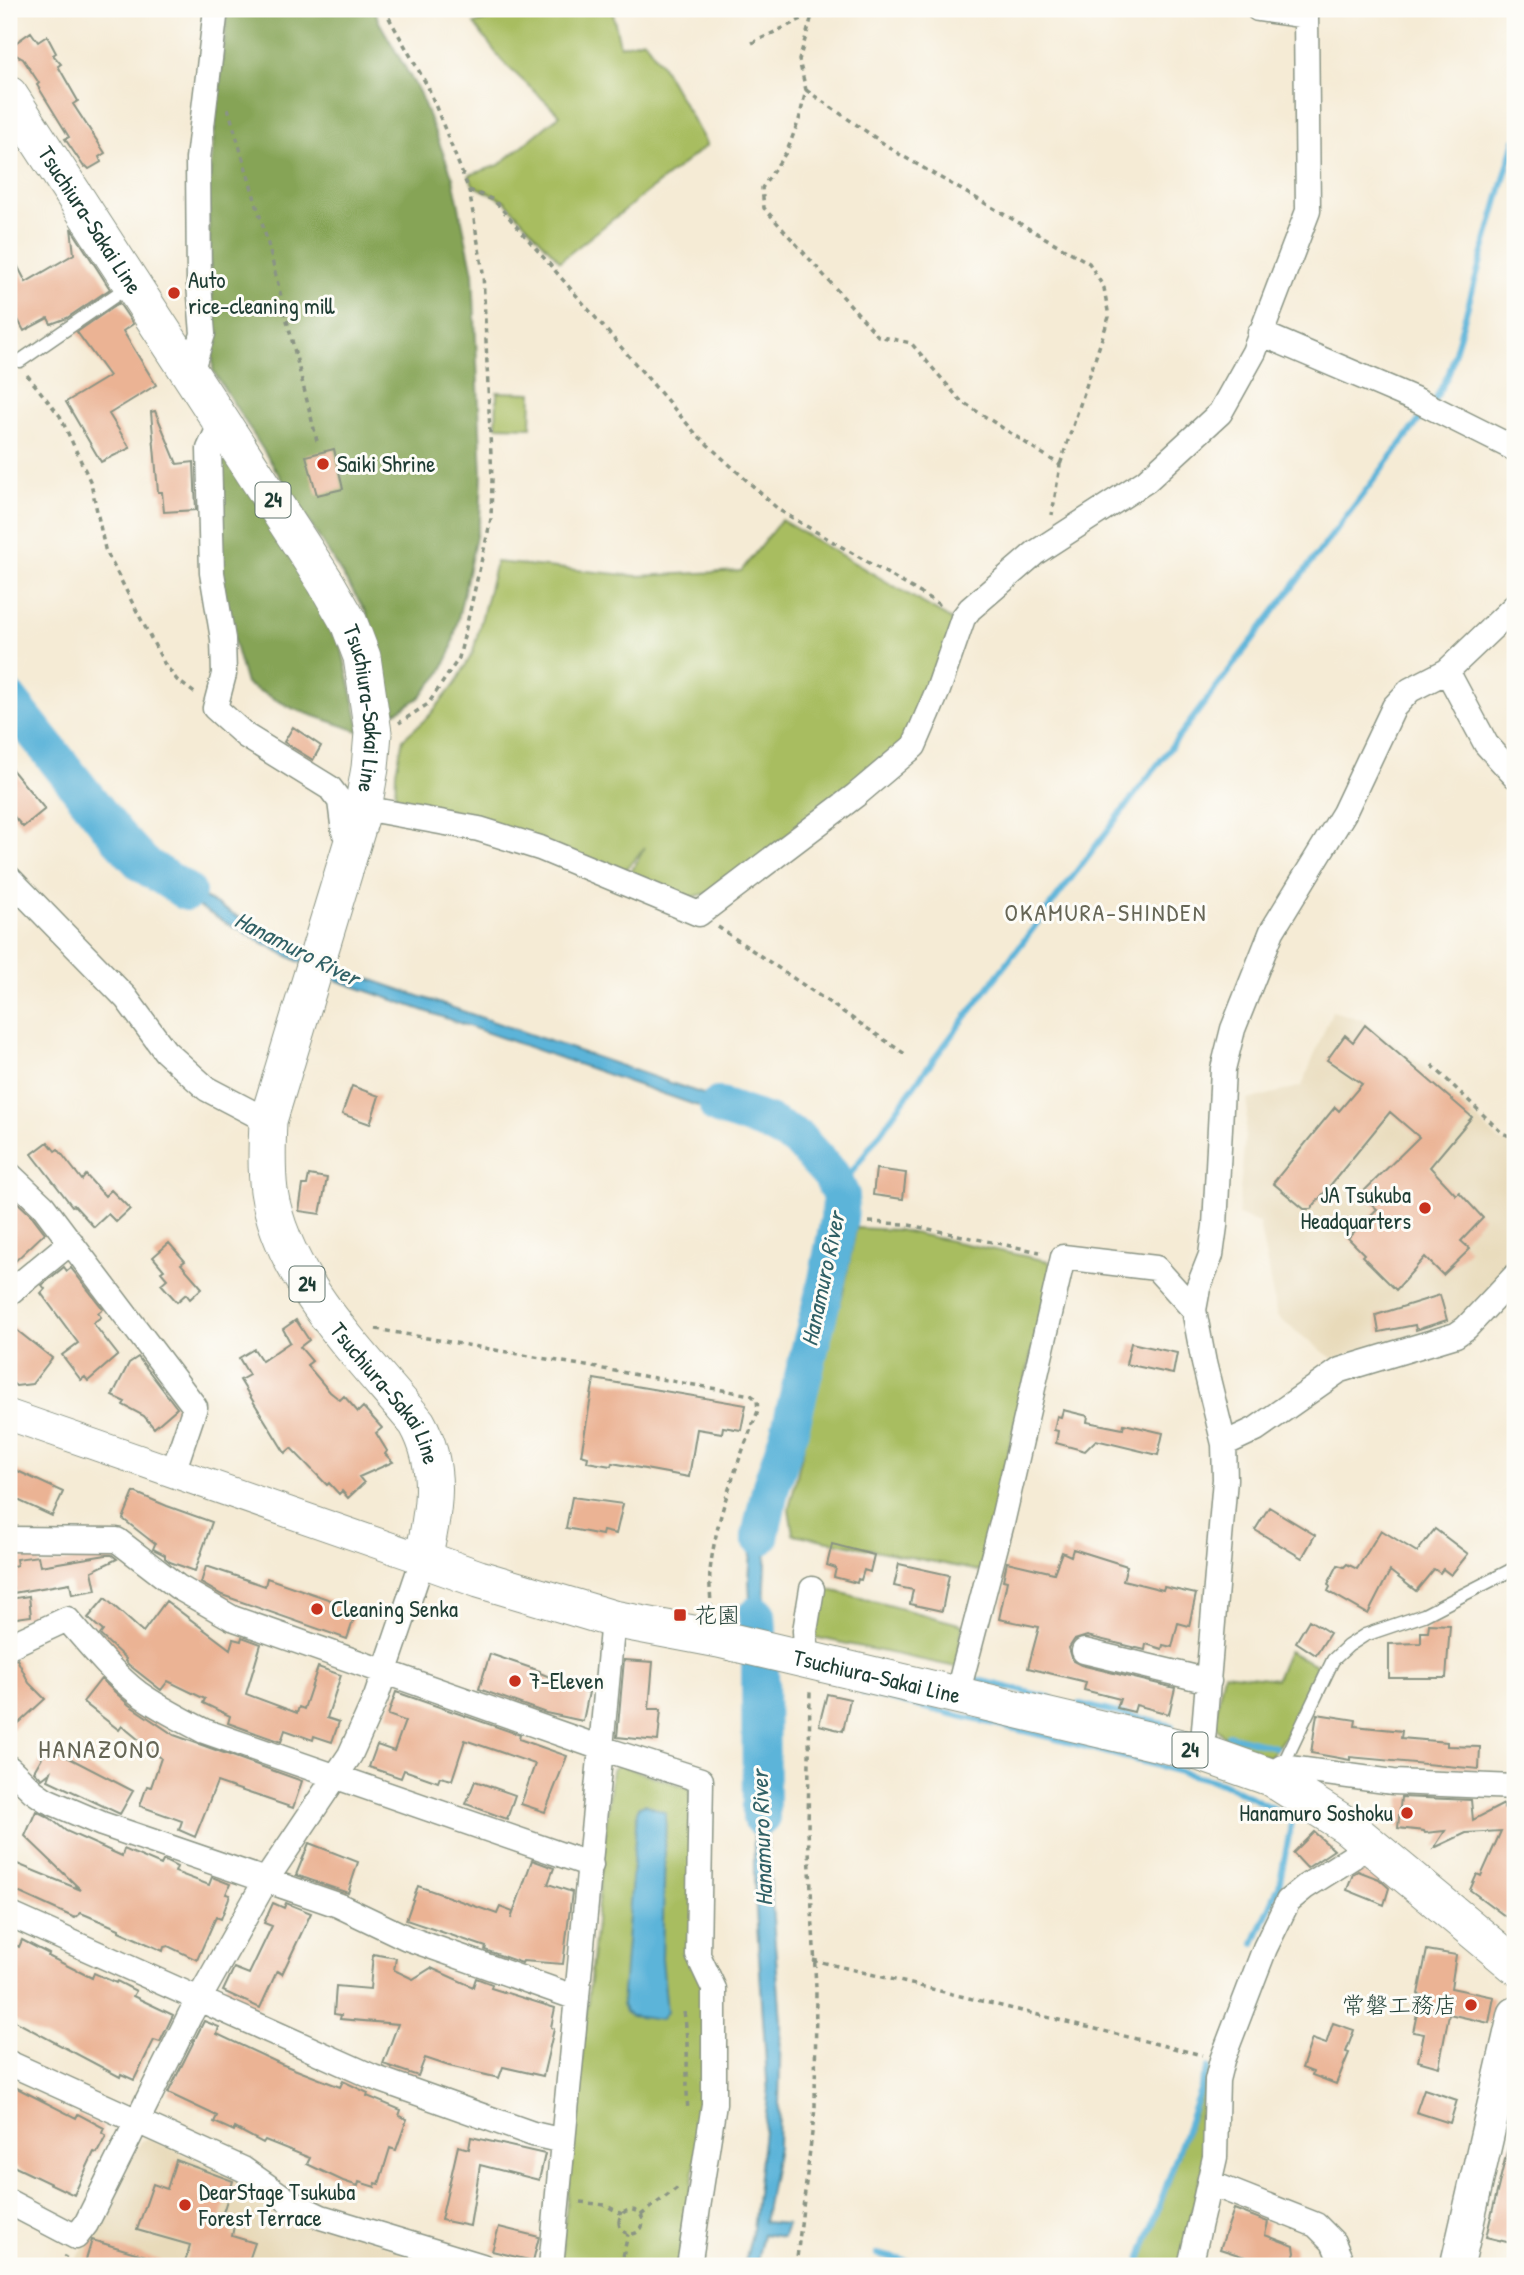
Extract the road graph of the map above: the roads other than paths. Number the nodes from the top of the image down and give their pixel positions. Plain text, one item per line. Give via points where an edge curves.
1 (216, 9) edge
2 (1258, 9) edge
3 (1307, 12) edge
4 (9, 94) edge
5 (133, 284) junction
6 (1260, 333) junction
7 (20, 361) road end
8 (191, 372) junction
9 (222, 421) junction
10 (1515, 449) edge
11 (1515, 606) edge
12 (1447, 671) junction
13 (1515, 776) edge
14 (359, 821) junction
15 (9, 878) edge
16 (268, 1122) junction
17 (9, 1174) edge
18 (71, 1242) junction
19 (1156, 1268) junction
20 (1206, 1268) junction
21 (1515, 1276) edge
22 (9, 1293) edge
23 (1194, 1310) junction
24 (9, 1415) edge
25 (1224, 1444) junction
26 (173, 1472) junction
27 (9, 1539) edge
28 (423, 1559) junction
29 (1515, 1568) edge
30 (812, 1589) dead end
31 (613, 1619) junction
32 (9, 1646) edge
33 (1084, 1651) dead end
34 (801, 1658) junction
35 (384, 1672) junction
36 (1209, 1682) junction
37 (957, 1695) junction
38 (601, 1748) junction
39 (1202, 1753) junction
40 (9, 1768) edge
41 (1276, 1772) junction
42 (336, 1778) junction
43 (1515, 1787) edge
44 (1367, 1841) junction
45 (590, 1865) junction
46 (266, 1880) junction
47 (9, 1914) edge
48 (1515, 1965) edge
49 (199, 1998) junction
50 (577, 1998) junction
51 (1515, 2014) edge
52 (9, 2063) edge
53 (136, 2123) junction
54 (563, 2141) junction
55 (1210, 2183) junction
56 (9, 2202) edge
57 (482, 2266) edge
58 (551, 2266) edge
59 (689, 2266) edge
60 (1190, 2266) edge
61 (1343, 2266) edge
62 (1457, 2266) edge

1 - 8 street via 198,159 202,334
2 - 3 street
3 - 6 street via 1308,211
4 - 5 main road, Tsuchiura-Sakai Line / 24
5 - 7 lane
5 - 8 main road, Tsuchiura-Sakai Line / 24
6 - 10 street via 1419,401
6 - 14 street via 1220,413 1146,481 1035,553 970,608 914,746 699,914 540,848 479,829
8 - 9 main road, Tsuchiura-Sakai Line / 24
9 - 14 main road, Tsuchiura-Sakai Line / 24 via 326,583 362,657 373,733
9 - 14 street via 209,449 212,573 224,674 215,708 246,736 330,788 340,801 344,832
11 - 12 street
12 - 13 street via 1486,744
12 - 20 street via 1410,690 1394,707 1344,813 1272,931 1233,1029 1223,1069 1215,1226
14 - 16 main road, Tsuchiura-Sakai Line / 24
15 - 16 street via 126,998 165,1051 207,1089
16 - 28 main road, Tsuchiura-Sakai Line / 24 via 267,1165 274,1215 294,1262 322,1306 426,1438 435,1486 434,1514
17 - 18 street via 43,1206
18 - 22 street
18 - 26 street via 195,1407
19 - 20 street via 1187,1272
19 - 23 street
19 - 37 street via 1063,1257
20 - 23 street
21 - 25 street via 1456,1335 1340,1370 1256,1429
23 - 25 street
24 - 26 street
25 - 36 street
26 - 28 street
27 - 35 street via 117,1540 178,1587 223,1614
28 - 31 main road, Tsuchiura-Sakai Line / 24
28 - 35 street
29 - 41 lane via 1348,1646 1333,1660
30 - 34 street
31 - 34 main road, Tsuchiura-Sakai Line / 24
31 - 38 street
32 - 42 street via 67,1619 111,1668 168,1713 204,1731
33 - 36 street
34 - 37 main road, Tsuchiura-Sakai Line / 24
35 - 38 street
35 - 42 street via 364,1728
36 - 39 street
37 - 39 main road, Tsuchiura-Sakai Line / 24
38 - 45 street
38 - 59 street via 701,1780 698,1955 715,1989 714,2104
39 - 41 main road, Tsuchiura-Sakai Line / 24
40 - 46 street via 33,1791 90,1819
41 - 43 street
41 - 44 main road, Tsuchiura-Sakai Line / 24
42 - 45 street
42 - 46 street
44 - 48 main road, Tsuchiura-Sakai Line / 24
44 - 55 street via 1354,1856 1288,1901 1265,1948 1217,2080
45 - 50 street
46 - 49 street
46 - 50 street via 338,1905 407,1938
47 - 49 street
49 - 53 street
49 - 54 street via 373,2077
50 - 54 street
51 - 62 main road
52 - 53 street
53 - 56 street via 76,2237
53 - 57 street via 243,2169 321,2217
54 - 58 street
55 - 60 street
55 - 61 street via 1316,2225 1334,2242

